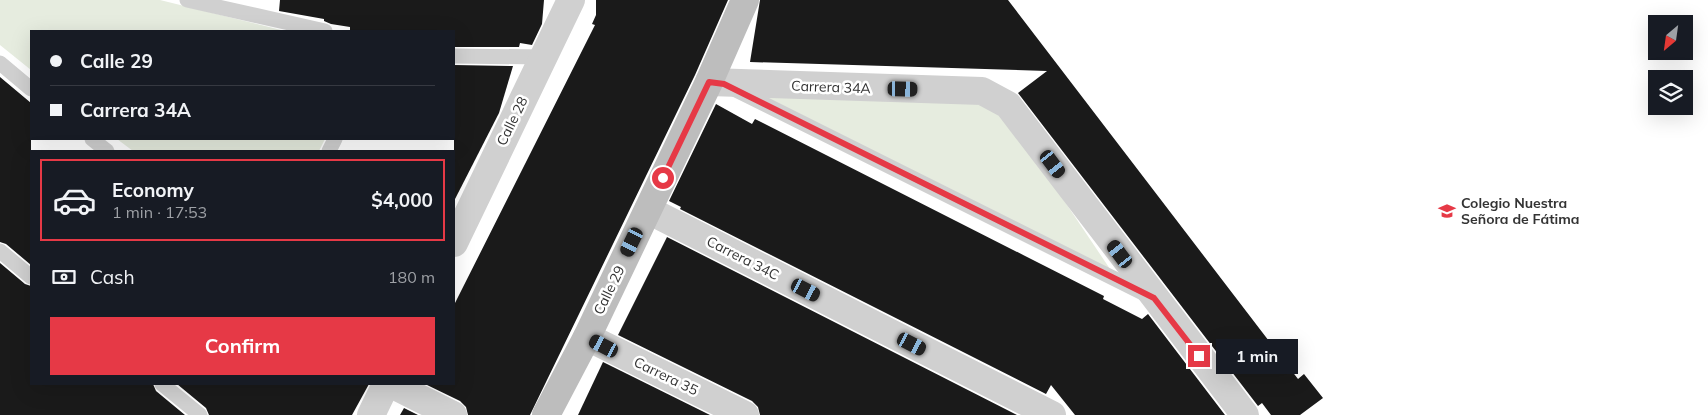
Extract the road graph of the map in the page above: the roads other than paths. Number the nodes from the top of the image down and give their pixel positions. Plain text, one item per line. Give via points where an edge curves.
1 (187, 0) edge
2 (571, 0) edge
3 (745, 0) edge
4 (321, 30) edge
5 (455, 56) edge
6 (543, 57) junction
7 (0, 63) edge
8 (717, 83) junction
9 (30, 88) edge
10 (93, 140) edge
11 (106, 150) edge
12 (648, 210) junction
13 (455, 241) edge
14 (0, 251) edge
15 (30, 276) edge
16 (1154, 298) junction
17 (587, 337) junction
18 (163, 385) edge
19 (386, 385) edge
20 (393, 385) edge
21 (200, 415) edge
22 (371, 415) edge
23 (453, 415) edge
24 (546, 415) edge
25 (745, 415) edge
26 (1052, 415) edge
27 (1245, 415) edge

1 - 4 lane
2 - 6 street, Calle 28
3 - 8 street, Calle 29
5 - 6 lane
6 - 13 street, Calle 28
7 - 9 lane
8 - 12 street, Calle 29
8 - 16 lane
8 - 16 street, Carrera 34A via 982,91 1008,105
10 - 11 lane
12 - 17 street, Calle 29
12 - 26 street, Carrera 34C
14 - 15 lane
16 - 27 street, Carrera 34A
17 - 24 street, Calle 29
17 - 25 street, Carrera 35
18 - 21 lane
19 - 22 street
20 - 23 street

